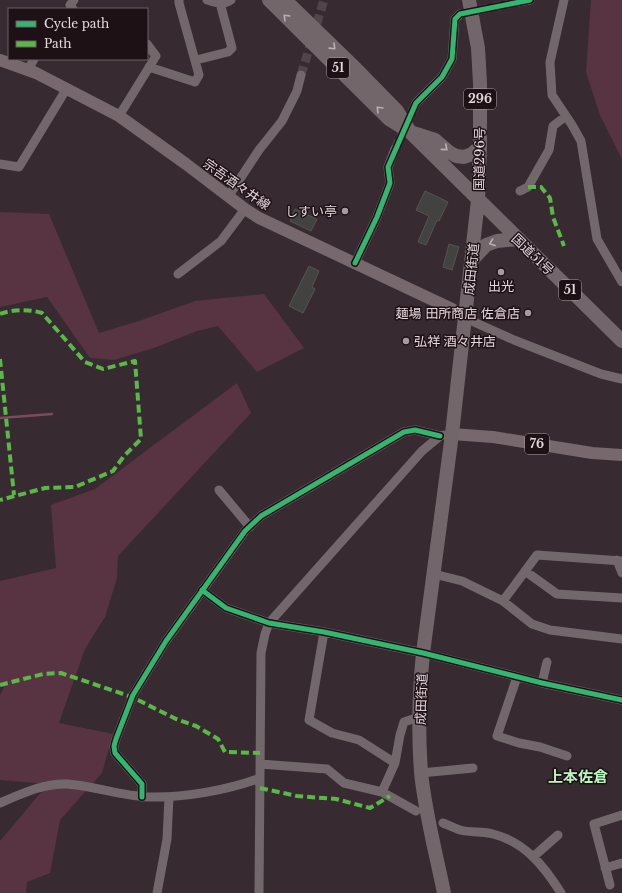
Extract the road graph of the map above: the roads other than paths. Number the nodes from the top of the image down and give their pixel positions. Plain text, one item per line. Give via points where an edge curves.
1 (179, 0) edge
2 (207, 0) edge
3 (231, 0) edge
4 (269, 0) edge
5 (285, 0) edge
6 (469, 0) edge
7 (530, 0) edge
8 (564, 0) edge
9 (518, 2) dead end
10 (220, 4) junction
11 (460, 14) dead end
12 (148, 45) edge
13 (0, 60) edge
14 (33, 60) edge
15 (196, 60) junction
16 (149, 67) junction
17 (28, 70) junction
18 (301, 75) tunnel mouth
19 (67, 88) junction
20 (416, 103) tunnel mouth
21 (119, 116) junction
22 (566, 116) junction
23 (410, 132) junction
24 (480, 147) junction
25 (395, 149) tunnel mouth
26 (0, 164) edge
27 (520, 191) dead end
28 (228, 197) junction
29 (478, 200) junction
30 (245, 210) junction
31 (518, 239) junction
32 (472, 260) junction
33 (355, 263) junction
34 (178, 274) dead end
35 (622, 282) edge
36 (465, 318) junction
37 (622, 341) edge
38 (622, 379) edge
39 (446, 435) junction
40 (622, 455) edge
41 (219, 490) dead end
42 (250, 527) junction
43 (620, 560) edge
44 (525, 570) junction
45 (622, 573) edge
46 (434, 574) junction
47 (202, 590) junction
48 (622, 598) edge
49 (503, 601) junction
50 (269, 623) junction
51 (324, 632) junction
52 (622, 639) edge
53 (423, 653) junction
54 (547, 662) dead end
55 (517, 676) junction
56 (542, 683) junction
57 (622, 700) edge
58 (419, 717) junction
59 (567, 756) dead end
60 (395, 763) junction
61 (260, 764) junction
62 (473, 768) dead end
63 (421, 773) junction
64 (260, 778) junction
65 (382, 792) junction
66 (142, 797) junction
67 (169, 797) junction
68 (0, 803) edge
69 (416, 811) dead end
70 (622, 815) edge
71 (443, 823) dead end
72 (558, 835) dead end
73 (534, 857) junction
74 (622, 863) edge
75 (605, 868) junction
76 (610, 885) dead end
77 (157, 893) edge
78 (259, 893) edge
79 (444, 893) edge
80 (561, 893) edge

1 - 15 street
2 - 10 street
3 - 10 street
23 -> 4 highway, 51 via 389,119
5 -> 23 highway, 51 via 397,111
6 - 24 highway, 国道296号 / 296 via 478,48
7 - 9 street
8 - 22 street via 550,62 552,95
10 - 15 street via 232,48 228,52
11 - 20 street via 455,19 452,59 442,77
12 - 16 street via 156,56
13 - 17 main road, 宗吾酒々井線
14 - 17 street
15 - 16 street via 200,75 195,82
16 - 21 street
17 - 19 main road, 宗吾酒々井線
18 - 28 street via 297,91 282,120
19 - 21 main road, 宗吾酒々井線
19 - 26 street via 19,167
21 - 28 main road, 宗吾酒々井線
22 - 27 street via 553,126 549,150 528,187
22 - 35 street via 581,141 597,239
23 -> 24 highway via 435,140 456,156 464,157
23 - 29 highway, 51
24 - 29 highway, 国道296号 / 296
25 - 33 street via 388,167 390,183
28 - 30 main road, 宗吾酒々井線
29 - 31 highway, 国道51号 / 51
29 - 32 highway, 成田街道 / 296
30 - 33 main road, 宗吾酒々井線
30 - 34 street via 221,241
31 -> 32 highway via 486,245
31 - 37 highway, 国道51号 / 51
32 - 36 highway, 成田街道 / 296
33 - 36 main road, 宗吾酒々井線 via 452,309
36 - 38 street via 529,346
36 - 39 highway, 成田街道 / 296
39 - 40 main road, 76 via 493,437 592,453
39 - 42 street via 415,430 404,432 261,516
39 - 46 highway, 成田街道 / 296
39 - 50 street via 422,451
41 - 42 street
42 - 47 street
43 - 44 street via 537,555
43 - 45 street
44 - 48 street via 557,594
44 - 49 street
46 - 49 street via 462,581
46 - 53 highway, 成田街道 / 296
47 - 50 street via 226,608
47 - 66 street via 166,641 133,695 114,746 115,753 142,784
49 - 52 street via 532,624 550,630
50 - 51 street
50 - 61 street via 261,653
51 - 53 street
51 - 60 street via 309,720 332,733 359,740
53 - 55 street
53 - 58 highway, 成田街道 / 296
54 - 56 street
55 - 56 street
55 - 59 street via 497,736
56 - 57 street
58 - 60 street via 404,722
58 - 63 highway, 成田街道 / 296
60 - 65 street
61 - 64 street
61 - 65 street via 327,769 344,783
62 - 63 street
63 - 79 highway, 成田街道 / 296
64 - 67 street via 202,793
64 - 78 street
65 - 69 street
66 - 67 street
66 - 68 street via 68,784 24,793
67 - 77 street via 167,839
70 - 75 street via 594,824
71 - 73 street via 460,830 493,834 516,842
72 - 73 street
73 - 80 street
74 - 75 street
75 - 76 street

